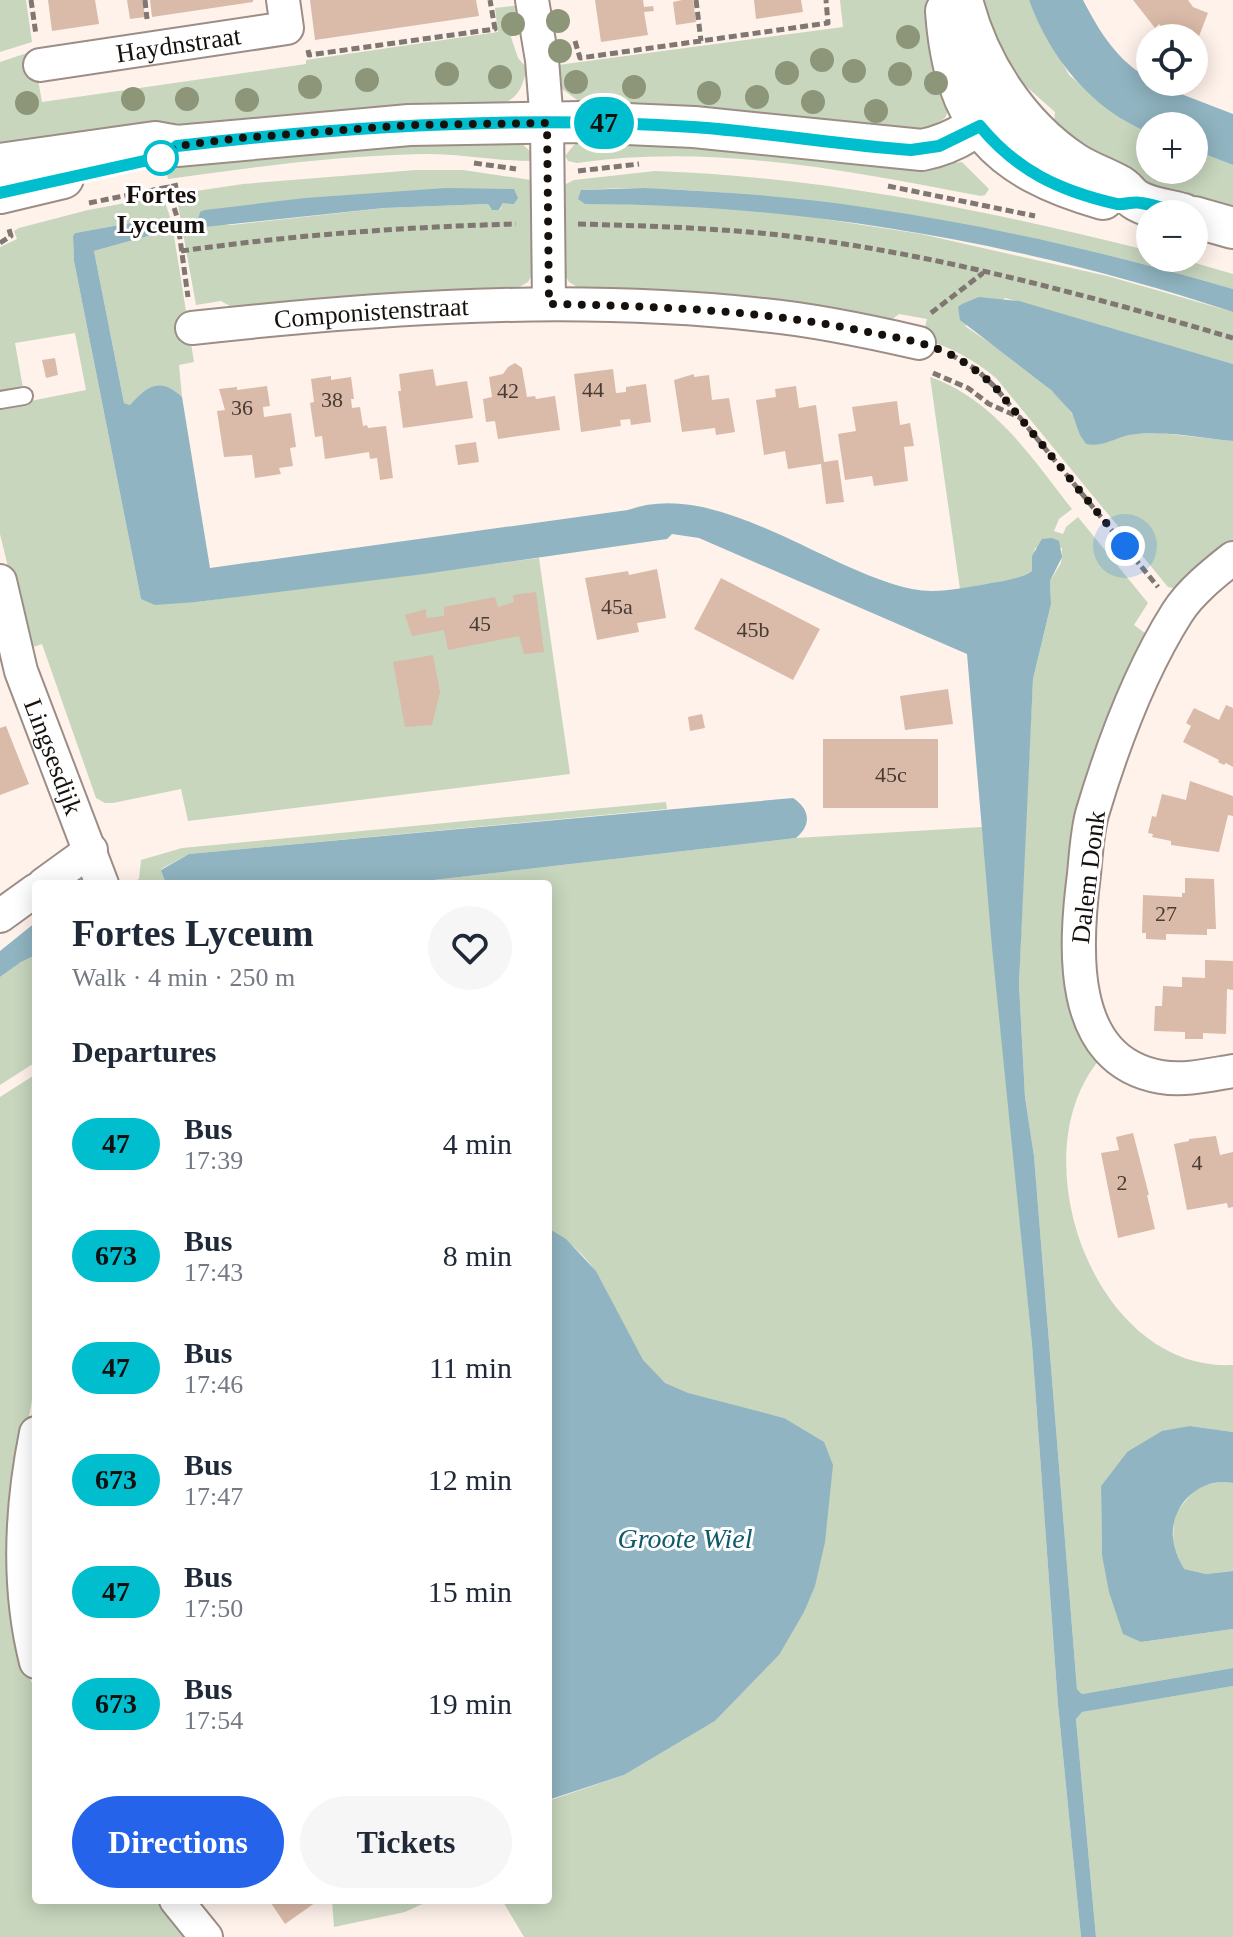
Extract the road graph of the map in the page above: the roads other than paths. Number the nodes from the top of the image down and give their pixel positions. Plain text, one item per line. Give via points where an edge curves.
1 (532, 0) edge
2 (945, 0) edge
3 (962, 0) edge
4 (285, 14) edge
5 (40, 65) dead end
6 (994, 113) junction
7 (547, 123) junction
8 (177, 146) junction
9 (0, 164) edge
10 (0, 193) edge
11 (1136, 202) edge
12 (1208, 221) edge
13 (1233, 228) edge
14 (549, 304) junction
15 (192, 328) dead end
16 (910, 341) road end
17 (24, 396) dead end
18 (0, 400) edge
19 (1233, 558) edge
20 (0, 581) edge
21 (8, 654) edge
22 (91, 850) junction
23 (50, 880) edge
24 (101, 880) edge
25 (32, 893) edge
26 (0, 916) edge
27 (1233, 1071) edge
28 (32, 1461) edge
29 (32, 1637) edge
30 (179, 1904) edge
31 (206, 1937) edge

1 - 7 street
2 - 6 street via 965,101
3 - 6 street
4 - 5 street, Haydnstraat
6 - 7 street via 939,146 911,150 694,127
6 - 11 street via 999,149 1032,173 1121,205
7 - 8 street via 409,125
7 - 14 street
8 - 9 street via 135,144
8 - 10 street via 162,157
12 - 13 street
14 - 15 street, Componistenstraat via 420,306
14 - 16 street, Componistenstraat via 765,315
17 - 18 lane
19 - 27 street, Dalem Donk via 1178,611 1130,704 1091,817 1078,921 1080,977 1089,1017 1122,1061 1159,1077
20 - 21 street, Lingsesdijk
21 - 22 street, Lingsesdijk via 21,671
22 - 23 street
22 - 24 street, Lingsesdijk
25 - 26 street
28 - 29 street via 24,1517 24,1588
30 - 31 street

